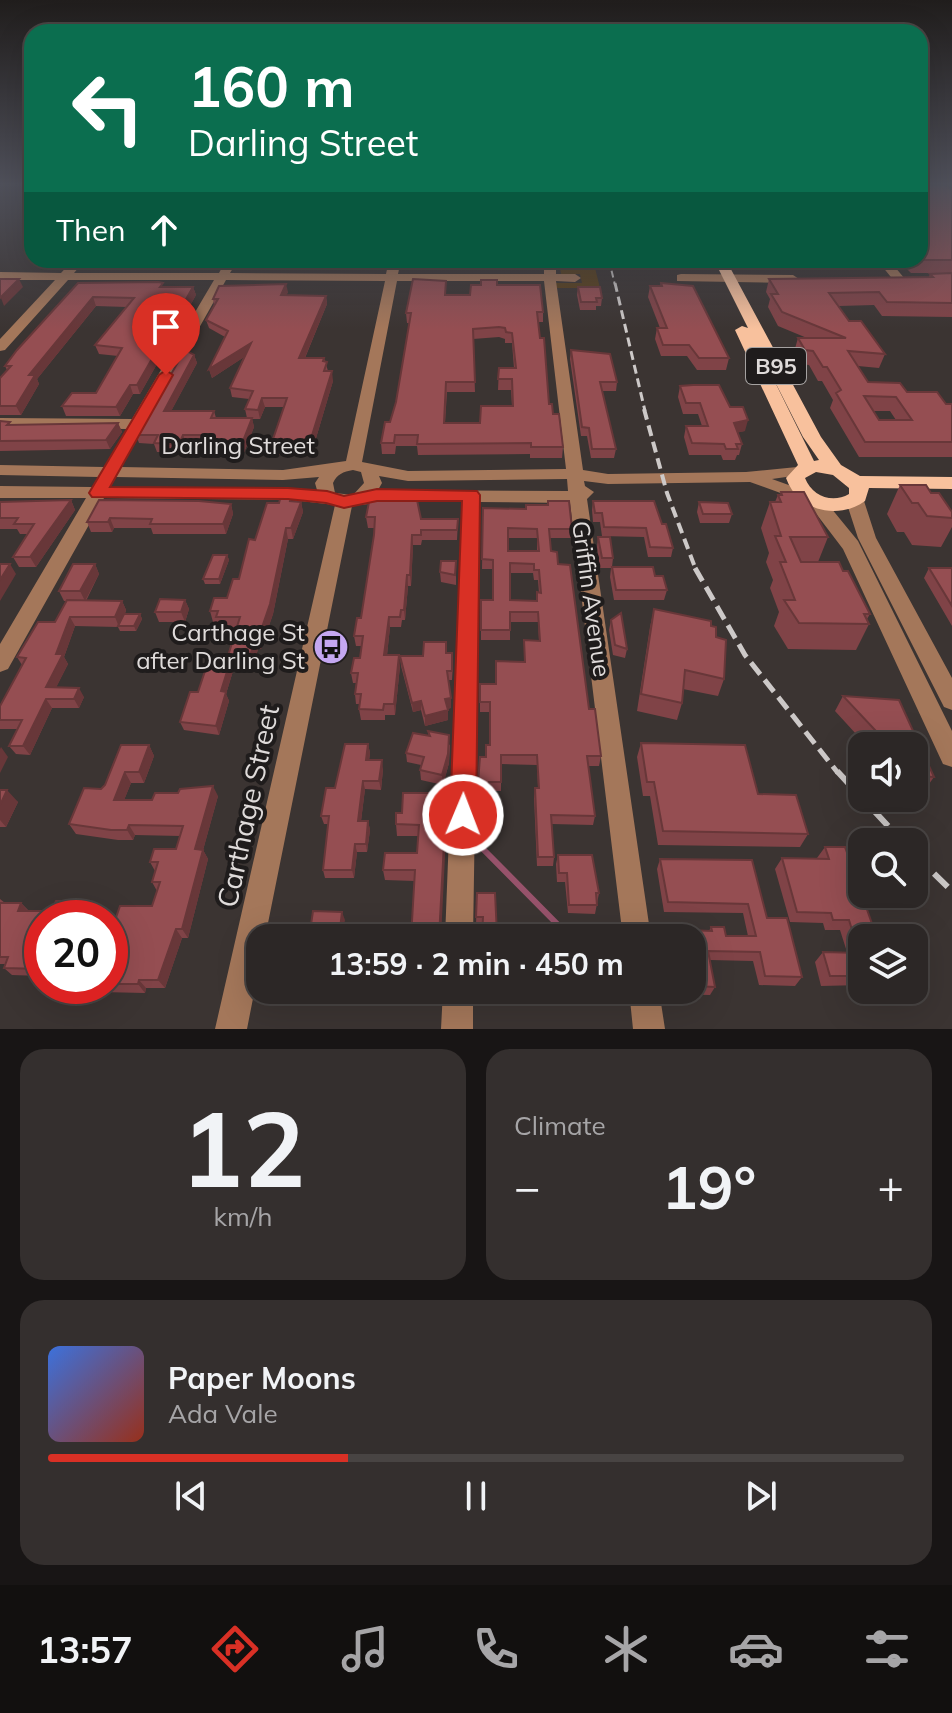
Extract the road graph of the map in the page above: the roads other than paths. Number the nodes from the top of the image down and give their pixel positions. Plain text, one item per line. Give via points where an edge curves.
1 (72, 268) edge
2 (227, 268) edge
3 (393, 268) edge
4 (479, 268) edge
5 (714, 268) edge
6 (721, 268) edge
7 (892, 268) edge
8 (550, 269) edge
9 (0, 276) edge
10 (64, 276) junction
11 (222, 277) junction
12 (391, 277) junction
13 (480, 278) junction
14 (575, 278) dead end
15 (681, 278) dead end
16 (723, 278) junction
17 (809, 279) edge
18 (884, 279) edge
19 (0, 347) edge
20 (0, 423) edge
21 (138, 424) junction
22 (361, 467) junction
23 (804, 468) junction
24 (834, 469) junction
25 (0, 470) edge
26 (332, 470) junction
27 (110, 472) junction
28 (574, 474) junction
29 (746, 477) junction
30 (608, 479) junction
31 (952, 483) edge
32 (0, 492) edge
33 (855, 492) junction
34 (98, 493) junction
35 (471, 495) junction
36 (577, 497) junction
37 (345, 499) junction
38 (812, 499) junction
39 (876, 598) junction
40 (899, 599) junction
41 (0, 663) edge
42 (952, 700) edge
43 (942, 713) edge
44 (952, 756) edge
45 (459, 924) edge
46 (635, 924) edge
47 (458, 1004) edge
48 (646, 1004) edge
49 (231, 1029) edge
50 (457, 1029) edge
51 (649, 1029) edge

1 - 10 street
2 - 11 street
3 - 12 street
4 - 13 street
5 - 16 main road, B95
6 - 16 main road, B95
7 - 18 street via 906,280
8 - 13 street
8 - 14 street
8 - 28 street, Griffin Avenue
9 - 10 street
10 - 11 street
10 - 19 street
11 - 12 street
11 - 21 street
12 - 13 street
12 - 22 street
15 - 16 street
16 - 17 street
16 - 23 main road, B95
16 - 24 main road, B95
20 - 21 street
21 - 27 street
22 - 26 street, Darling Street
22 - 28 street via 408,476
22 - 37 street via 373,483
23 - 24 main road
23 - 29 street
23 - 38 main road, B95 via 795,482
24 - 33 main road, B95
25 - 27 street, Darling Street
26 - 27 street, Darling Street via 283,475
26 - 37 street via 324,483
27 - 34 street
28 - 30 street
28 - 36 street, Griffin Avenue
29 - 30 street
29 - 38 street
30 - 36 street
31 - 33 main road, B95
32 - 34 street, Darling Street
33 - 38 main road, B95 via 833,505
33 - 40 street via 867,538
34 - 37 street, Darling Street via 280,493
34 - 41 street
35 - 36 street, Darling Street
35 - 37 street, Darling Street
35 - 45 street
36 - 46 street, Griffin Avenue
37 - 49 street, Carthage Street
38 - 39 street via 846,537
39 - 40 street
39 - 43 street
40 - 42 street
43 - 44 street
47 - 50 street
48 - 51 street

